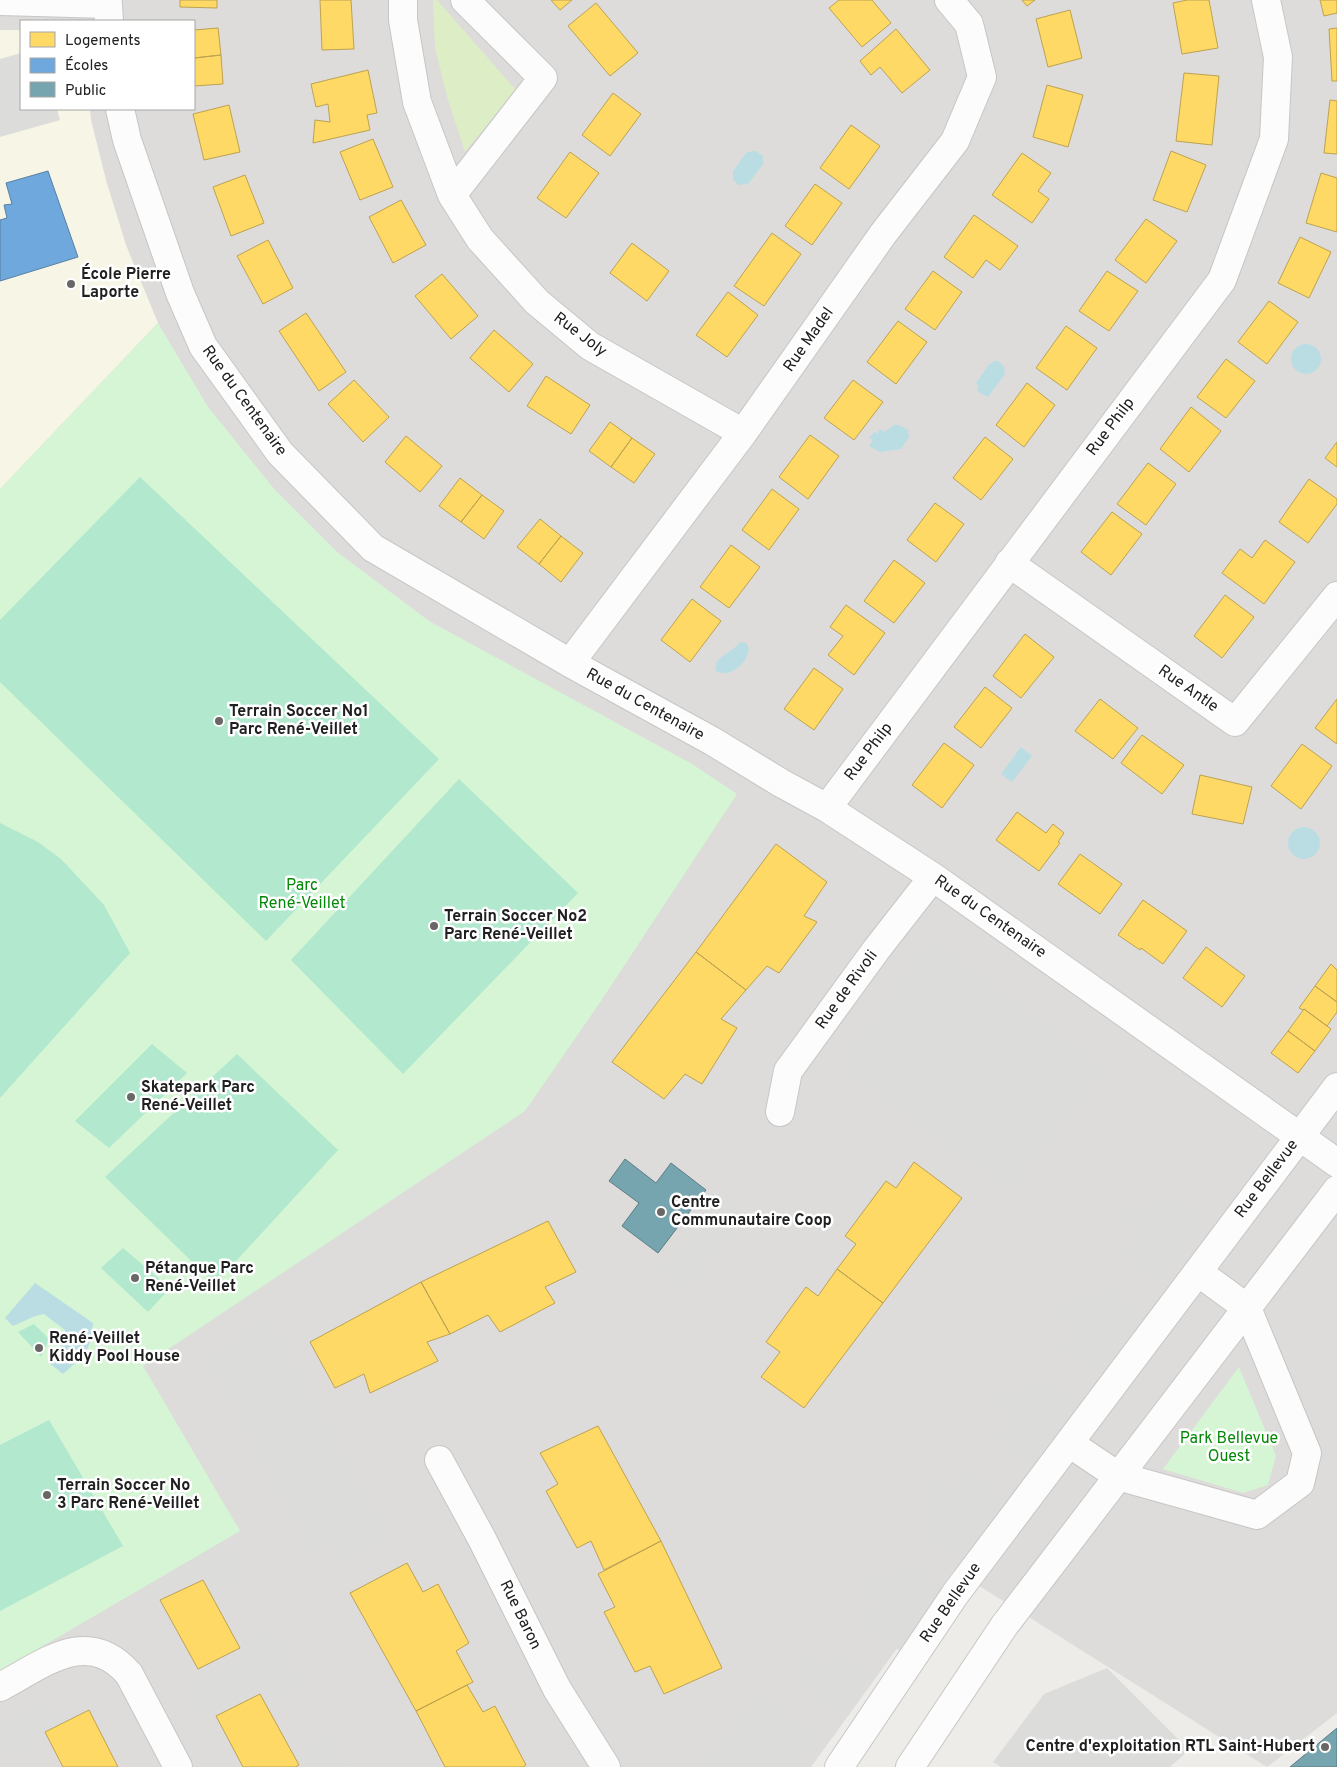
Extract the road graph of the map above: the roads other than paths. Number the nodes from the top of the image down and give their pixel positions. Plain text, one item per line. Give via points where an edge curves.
1 (404, 0) edge
2 (465, 0) edge
3 (949, 0) edge
4 (1266, 0) edge
5 (0, 1) edge
6 (108, 8) edge
7 (120, 110) edge
8 (452, 196) junction
9 (744, 433) junction
10 (1009, 563) junction
11 (1337, 596) edge
12 (570, 664) junction
13 (827, 808) junction
14 (933, 877) junction
15 (1337, 1087) edge
16 (780, 1112) dead end
17 (1299, 1136) junction
18 (1337, 1163) edge
19 (1337, 1190) edge
20 (1198, 1272) junction
21 (1247, 1308) junction
22 (1069, 1443) junction
23 (439, 1460) dead end
24 (1118, 1476) junction
25 (0, 1687) edge
26 (178, 1767) edge
27 (606, 1767) edge
28 (839, 1767) edge
29 (910, 1767) edge

1 - 8 street, Rue Joly via 403,20 416,102
2 - 8 street via 543,78
3 - 9 street, Rue Madel via 969,24 982,77 955,141 883,234
4 - 10 street, Rue Philp via 1278,57 1274,139 1222,280
5 - 6 street
7 - 12 street, Rue du Centenaire via 127,140 180,293 203,346 280,453 373,548
8 - 9 street, Rue Joly via 480,239 537,302 590,346
9 - 12 street, Rue Madel
10 - 11 street, Rue Antle via 1236,722
10 - 13 street, Rue Philp
12 - 13 street, Rue du Centenaire
13 - 14 street, Rue du Centenaire
14 - 16 street, Rue de Rivoli via 788,1071
14 - 17 street, Rue du Centenaire
15 - 17 street, Rue Bellevue
17 - 18 street, Rue du Centenaire
17 - 20 street, Rue Bellevue
19 - 21 street
20 - 21 street
20 - 22 street, Rue Bellevue
21 - 24 street
21 - 24 street via 1307,1453 1300,1482 1257,1515
22 - 24 street
22 - 28 street, Rue Bellevue via 956,1593
23 - 27 street, Rue Baron via 557,1690
24 - 29 street via 1004,1626
25 - 26 street via 63,1654 82,1650 106,1655 129,1674

